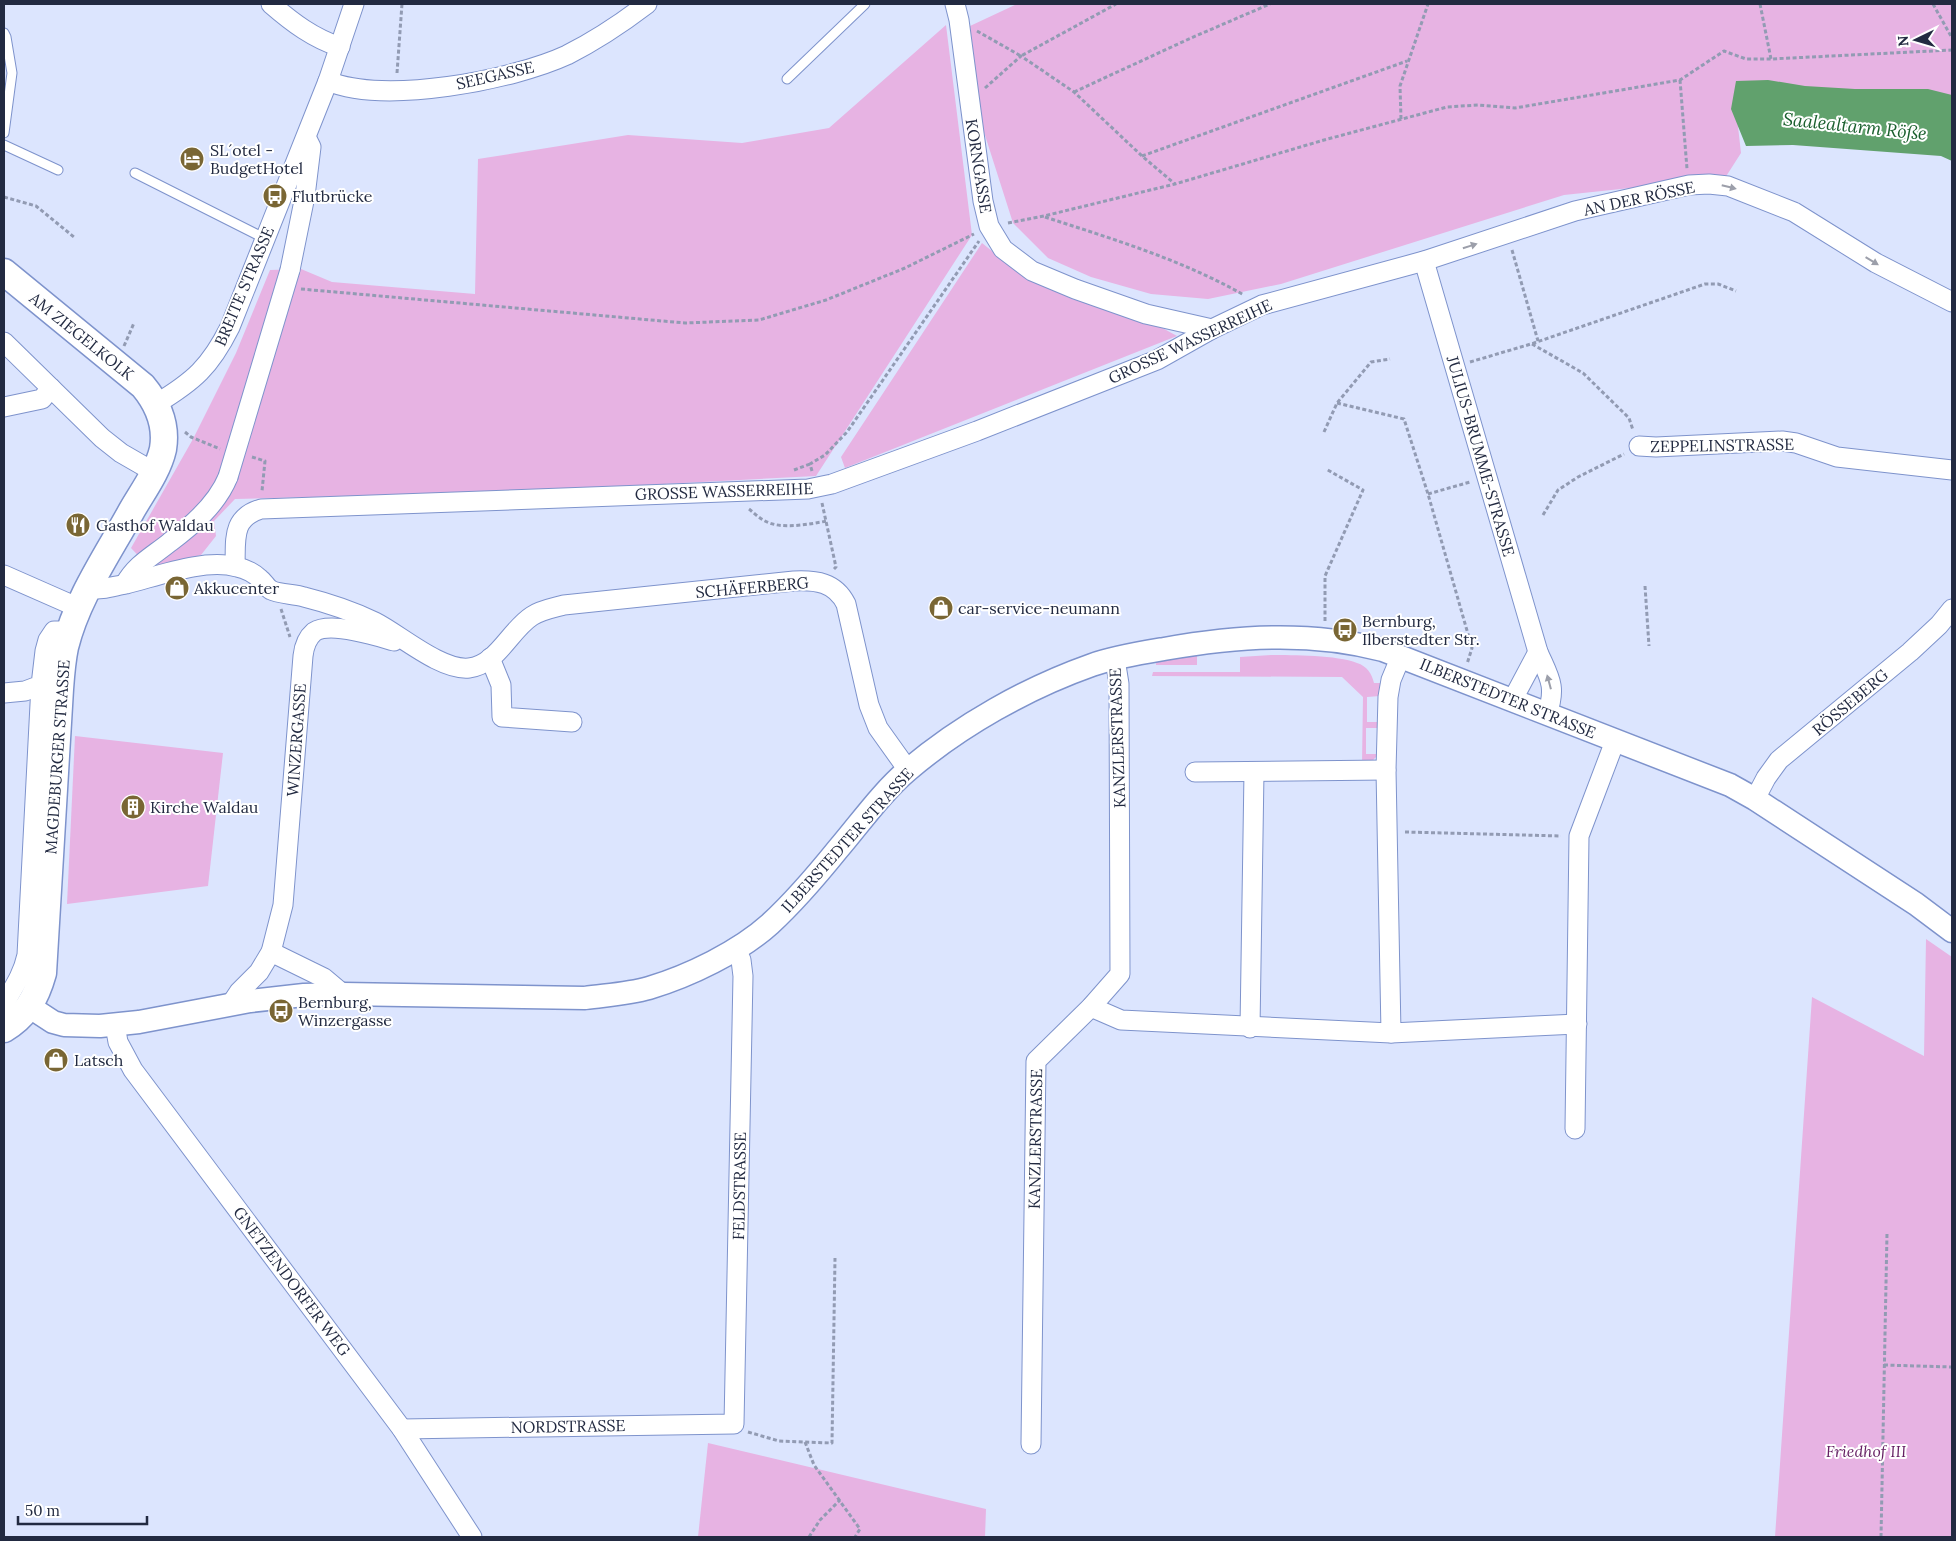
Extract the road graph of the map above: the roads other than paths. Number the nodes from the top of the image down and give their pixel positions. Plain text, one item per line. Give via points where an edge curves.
1 (272, 4) edge
2 (354, 4) edge
3 (647, 4) edge
4 (865, 4) edge
5 (957, 12) edge
6 (4, 33) edge
7 (340, 47) junction
8 (786, 78) dead end
9 (328, 81) junction
10 (4, 133) edge
11 (306, 136) junction
12 (4, 145) edge
13 (58, 170) dead end
14 (135, 173) dead end
15 (264, 238) junction
16 (1424, 261) junction
17 (4, 272) edge
18 (1952, 302) edge
19 (1212, 329) junction
20 (4, 342) edge
21 (51, 388) junction
22 (156, 404) junction
23 (4, 407) edge
24 (1639, 446) road end
25 (1952, 470) edge
26 (154, 472) junction
27 (235, 566) junction
28 (4, 575) edge
29 (125, 584) junction
30 (79, 609) junction
31 (1952, 609) edge
32 (414, 648) junction
33 (1538, 652) junction
34 (1401, 656) junction
35 (490, 658) junction
36 (1115, 658) junction
37 (41, 685) junction
38 (4, 693) edge
39 (1513, 699) junction
40 (1547, 714) junction
41 (572, 722) dead end
42 (1615, 741) junction
43 (908, 770) junction
44 (1386, 770) junction
45 (1195, 772) dead end
46 (1254, 772) junction
47 (1755, 799) junction
48 (1952, 931) edge
49 (736, 949) junction
50 (272, 952) junction
51 (343, 994) junction
52 (4, 1004) edge
53 (231, 1004) junction
54 (30, 1007) junction
55 (1091, 1008) junction
56 (1577, 1024) junction
57 (115, 1025) junction
58 (1250, 1028) junction
59 (4, 1029) edge
60 (1391, 1033) junction
61 (1575, 1129) dead end
62 (734, 1424) joint
63 (402, 1429) junction
64 (1032, 1444) dead end
65 (472, 1537) edge

1 - 7 street via 310,34
2 - 7 street, BREITE STRASSE
3 - 9 street, SEEGASSE via 606,33 566,55 499,77 396,91 343,86
4 - 8 lane
5 - 19 street, KORNGASSE via 983,201 989,226 1003,249 1032,271 1075,289 1146,314
6 - 10 lane via 12,73
7 - 9 street, BREITE STRASSE
9 - 11 street, BREITE STRASSE
11 - 15 street, BREITE STRASSE
11 - 29 street, bridge via 311,148 292,279 228,477 223,489 201,516 132,571
12 - 13 lane
14 - 15 lane
15 - 22 street, BREITE STRASSE via 230,327 213,358 184,387
16 -> 18 street, AN DER RÖSSE via 1575,211 1650,192 1709,184 1728,186 1794,212 1876,263
16 - 19 street, GROSSE WASSERREIHE via 1262,305
16 - 33 street, JULIUS-BRUMME-STRASSE
17 - 22 main road, AM ZIEGELKOLK via 127,372
19 - 27 street, GROSSE WASSERREIHE via 1156,360 849,480 818,488 261,508 250,512 238,526
20 - 21 street
21 - 23 street via 42,399
21 - 26 street via 102,438
22 - 26 main road, MAGDEBURGER STRASSE via 164,435 163,449
24 - 25 street, ZEPPELINSTRASSE via 1782,441 1837,457
26 - 30 main road, MAGDEBURGER STRASSE
27 - 29 street via 194,567
27 - 32 street, SCHÄFERBERG via 260,578 271,590 329,603 377,623
28 - 30 street
29 - 30 street via 96,590
30 - 37 street, MAGDEBURGER STRASSE via 48,640
30 - 54 main road, MAGDEBURGER STRASSE via 62,659 43,973
31 - 47 street, RÖSSEBERG via 1910,652 1779,760
32 - 35 street, SCHÄFERBERG via 461,668 475,667
32 - 50 street, WINZERGASSE via 336,628 318,630 307,640 303,656 283,905
33 - 39 street
40 -> 33 street, JULIUS-BRUMME-STRASSE via 1552,699 1551,684
34 - 36 street, ILBERSTEDTER STRASSE via 1325,638 1278,636 1202,643
34 - 39 street, ILBERSTEDTER STRASSE
34 - 44 street via 1388,696
35 - 41 street via 501,685 502,718
35 - 43 street, SCHÄFERBERG via 532,616 546,609 794,581 823,583 834,588 846,604 869,705 878,728
36 - 43 street, ILBERSTEDTER STRASSE via 1049,683 998,709
36 - 55 street, KANZLERSTRASSE via 1119,684 1120,974
37 - 38 street
37 - 52 street, MAGDEBURGER STRASSE via 27,955 18,984
39 - 40 street, ILBERSTEDTER STRASSE
40 - 42 street, ILBERSTEDTER STRASSE
42 - 47 street, ILBERSTEDTER STRASSE via 1730,785
42 - 56 street via 1579,836
43 - 49 street, ILBERSTEDTER STRASSE via 875,804 801,893 769,925
44 - 46 street
44 - 60 street
45 - 46 street
46 - 58 street
47 - 48 street, ILBERSTEDTER STRASSE
49 - 51 street, ILBERSTEDTER STRASSE via 710,964 649,988 585,998
49 - 62 street, FELDSTRASSE via 743,976
50 - 51 street via 324,978
50 - 53 street, WINZERGASSE
51 - 53 street, ILBERSTEDTER STRASSE
53 - 57 street, ILBERSTEDTER STRASSE
54 - 57 street, ILBERSTEDTER STRASSE via 64,1025
54 - 59 main road, MAGDEBURGER STRASSE
55 - 58 street via 1121,1020
55 - 64 street, KANZLERSTRASSE via 1036,1060
56 - 60 street
56 - 61 street
57 - 63 street, GNETZENDORFER WEG via 118,1042 133,1070
58 - 60 street
62 - 63 street, NORDSTRASSE
63 - 65 street, GNETZENDORFER WEG

